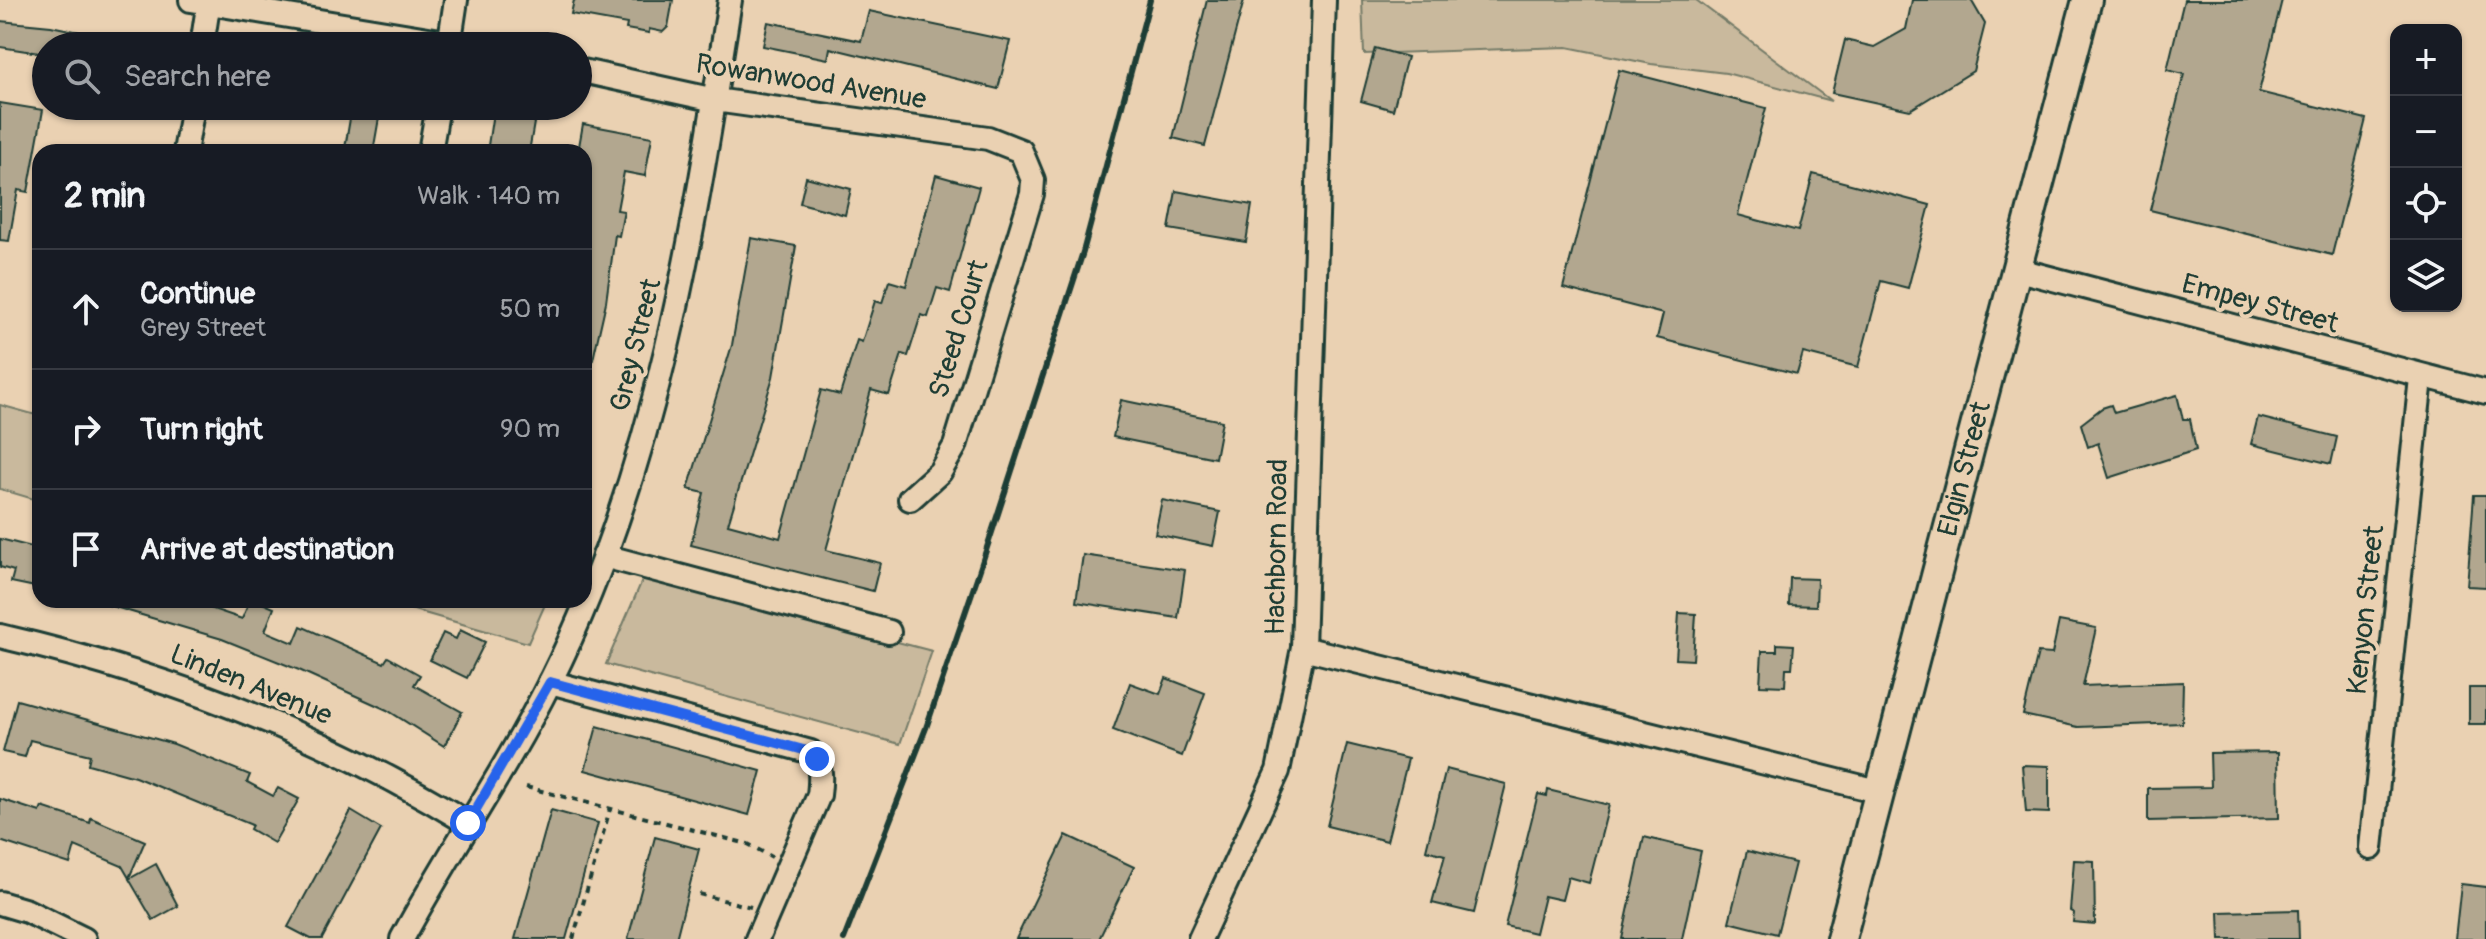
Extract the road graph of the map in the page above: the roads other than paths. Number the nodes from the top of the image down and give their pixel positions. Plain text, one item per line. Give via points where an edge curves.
1 (456, 0) edge
2 (730, 0) edge
3 (1324, 0) edge
4 (2087, 0) edge
5 (203, 1) edge
6 (202, 32) edge
7 (385, 32) edge
8 (456, 32) edge
9 (592, 73) edge
10 (715, 100) junction
11 (191, 120) edge
12 (436, 120) edge
13 (186, 144) edge
14 (431, 144) edge
15 (1027, 162) joint
16 (2019, 270) junction
17 (2421, 378) junction
18 (2486, 392) edge
19 (910, 499) dead end
20 (604, 556) junction
21 (592, 584) edge
22 (582, 608) edge
23 (889, 632) dead end
24 (0, 636) edge
25 (1303, 648) junction
26 (550, 682) junction
27 (1878, 791) junction
28 (468, 823) junction
29 (2371, 848) dead end
30 (0, 903) edge
31 (84, 939) edge
32 (402, 939) edge
33 (757, 939) edge
34 (1200, 939) edge
35 (1841, 939) edge

1 - 8 street
2 - 10 street, Grey Street
3 - 25 street, Hachborn Road
4 - 16 main road, Elgin Street
5 - 6 street
5 - 7 street
9 - 10 street, Rowanwood Avenue
10 - 15 street, Rowanwood Avenue via 988,138 1021,151
10 - 20 street, Grey Street via 670,346
11 - 13 street
12 - 14 street
15 - 19 street, Steed Court via 1032,194 955,446 940,472
16 - 17 street, Empey Street
16 - 27 main road, Elgin Street
17 - 18 street, Empey Street
17 - 29 street, Kenyon Street
20 - 21 street, Grey Street
20 - 23 street
22 - 26 street, Grey Street
24 - 28 street, Linden Avenue via 176,684 252,713 340,753
25 - 27 street, Hachborn Road
25 - 34 street via 1278,771
26 - 28 street, Grey Street
26 - 33 street via 811,752 821,775 819,795
27 - 35 main road, Elgin Street
28 - 32 street, Grey Street
30 - 31 street

